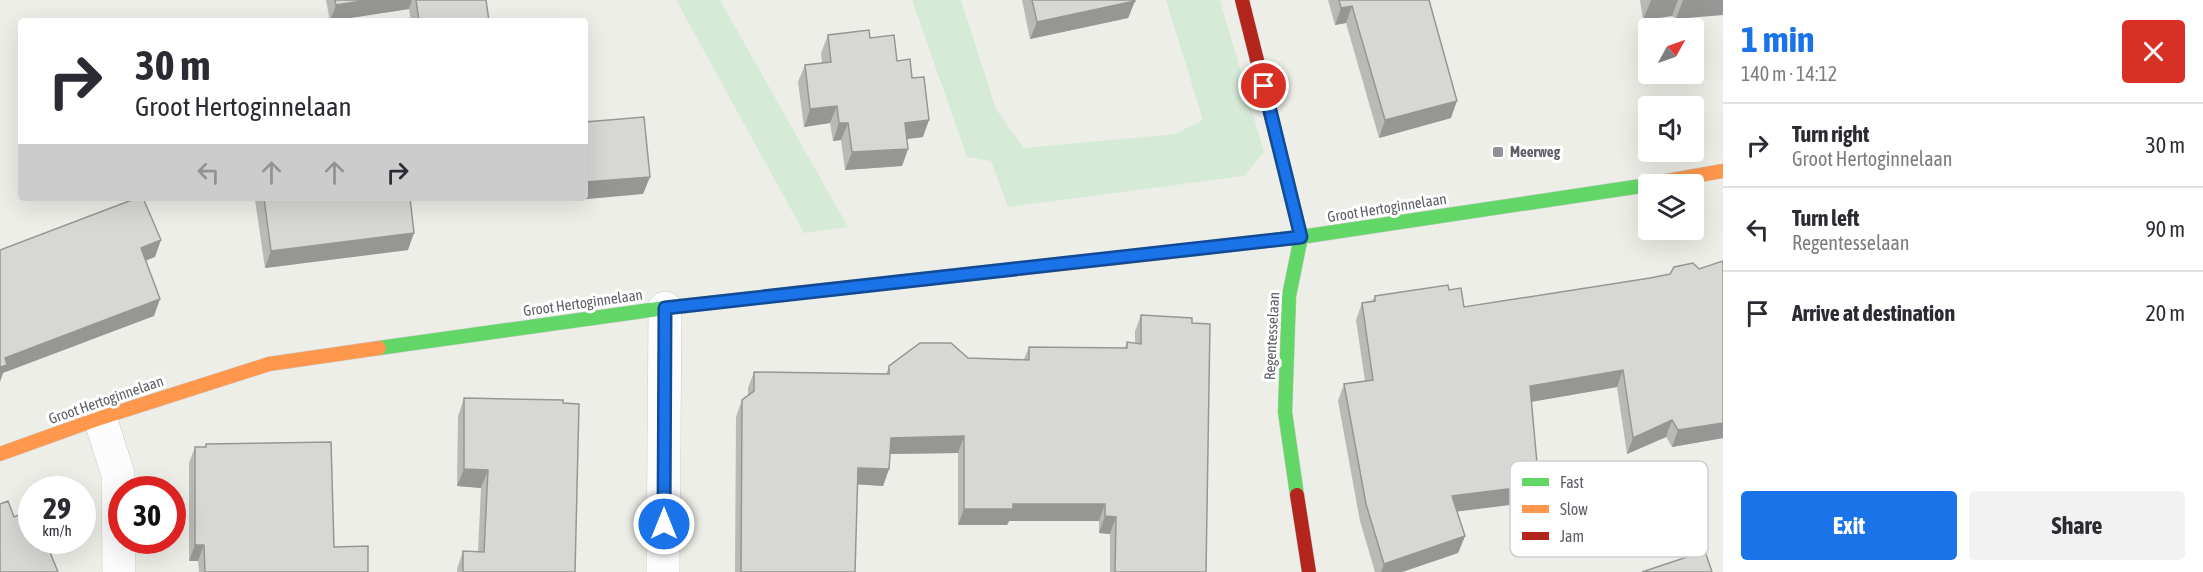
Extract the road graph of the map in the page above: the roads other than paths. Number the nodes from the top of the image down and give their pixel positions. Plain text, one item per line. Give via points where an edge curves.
1 (1242, 0) edge
2 (1723, 171) edge
3 (1704, 175) edge
4 (1638, 187) edge
5 (1301, 237) junction
6 (665, 308) junction
7 (100, 418) junction
8 (0, 454) edge
9 (119, 572) edge
10 (663, 572) edge
11 (1309, 572) edge

1 - 5 main road, Regentesselaan
2 - 3 main road, Groot Hertoginnelaan
4 - 5 main road, Groot Hertoginnelaan
5 - 6 main road, Groot Hertoginnelaan
5 - 11 main road, Regentesselaan via 1289,296 1285,412
6 - 7 main road, Groot Hertoginnelaan via 269,364
6 - 10 street
7 - 8 main road, Groot Hertoginnelaan
7 - 9 street via 118,474

